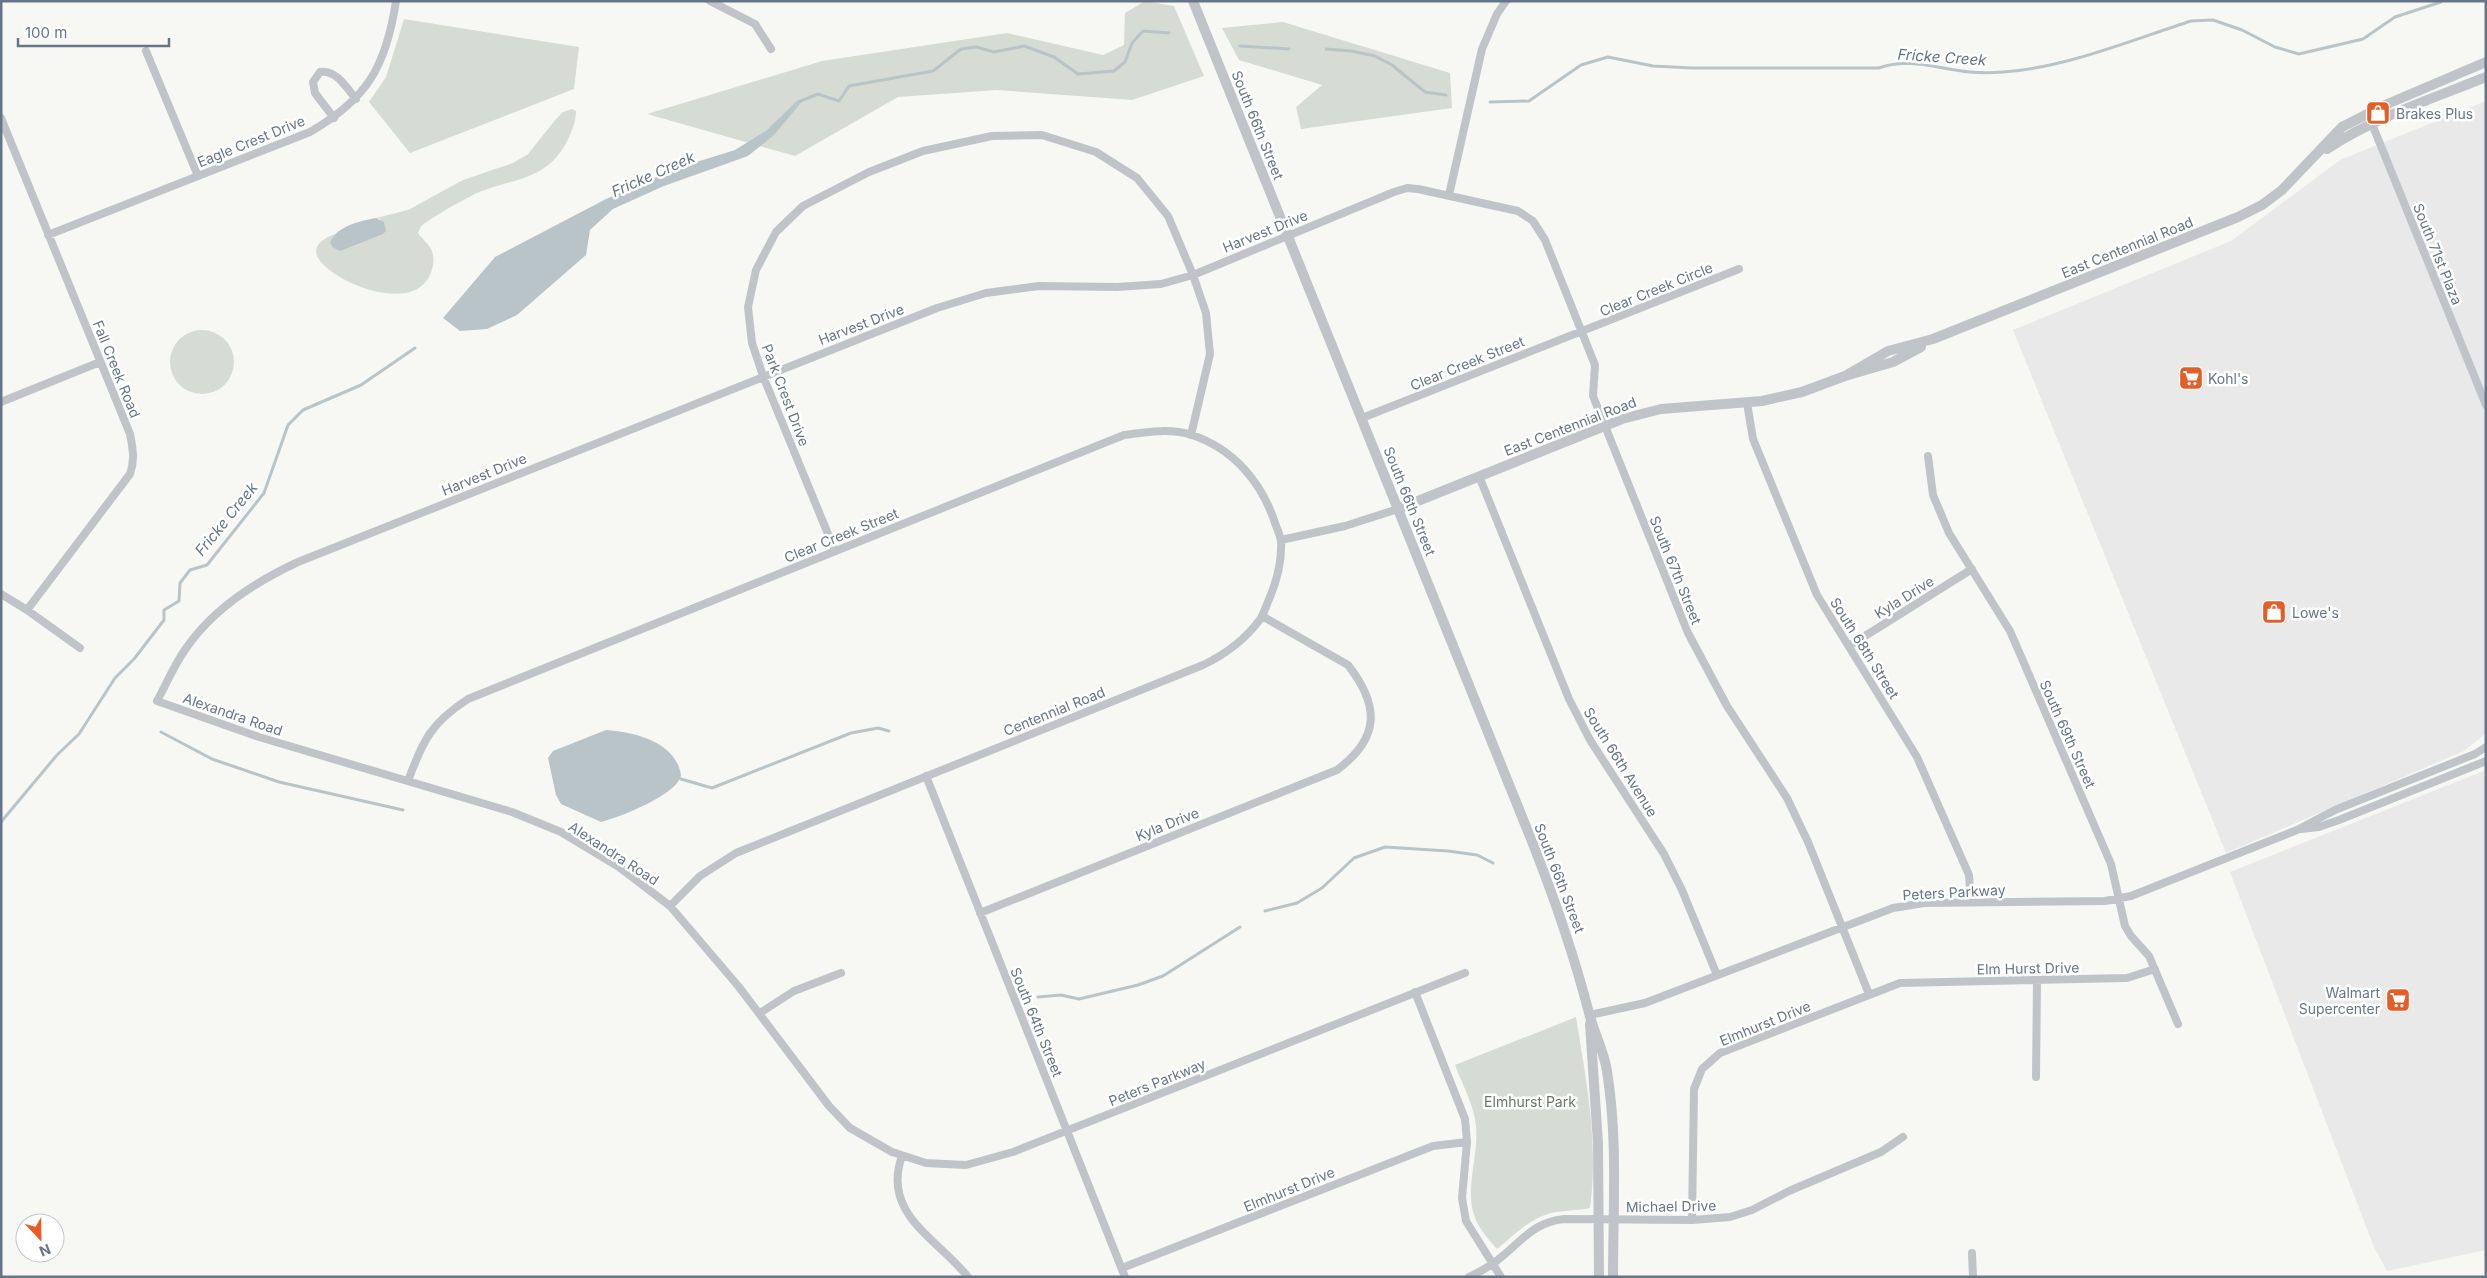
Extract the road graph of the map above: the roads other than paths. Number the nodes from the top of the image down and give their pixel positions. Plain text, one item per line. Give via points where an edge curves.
1 (396, 1) edge
2 (710, 1) edge
3 (1193, 1) edge
4 (1506, 1) edge
5 (771, 49) dead end
6 (146, 51) dead end
7 (2486, 62) edge
8 (2486, 77) edge
9 (356, 99) junction
10 (2368, 113) junction
11 (1, 118) edge
12 (334, 118) junction
13 (2372, 124) junction
14 (2315, 156) junction
15 (198, 176) junction
16 (1449, 195) junction
17 (48, 235) junction
18 (1288, 235) junction
19 (1739, 269) dead end
20 (1194, 274) junction
21 (1581, 332) junction
22 (100, 362) junction
23 (763, 376) junction
24 (1, 402) edge
25 (1747, 403) junction
26 (2486, 405) edge
27 (1362, 418) junction
28 (1605, 425) junction
29 (1191, 435) junction
30 (1928, 456) dead end
31 (1479, 476) junction
32 (1398, 508) junction
33 (1281, 540) junction
34 (835, 551) junction
35 (1972, 570) junction
36 (1, 594) edge
37 (27, 610) junction
38 (1262, 616) junction
39 (1849, 646) junction
40 (80, 648) dead end
41 (157, 700) joint
42 (2486, 747) edge
43 (2486, 761) edge
44 (926, 776) junction
45 (408, 781) junction
46 (2297, 830) junction
47 (2120, 898) junction
48 (1971, 902) junction
49 (670, 906) junction
50 (980, 913) junction
51 (1842, 926) junction
52 (2155, 969) junction
53 (841, 973) dead end
54 (1465, 973) dead end
55 (1717, 975) junction
56 (2037, 981) junction
57 (1900, 983) joint
58 (1415, 992) junction
59 (1869, 994) junction
60 (760, 1013) junction
61 (1590, 1015) junction
62 (2178, 1024) dead end
63 (2036, 1077) dead end
64 (1067, 1132) junction
65 (1903, 1137) dead end
66 (1467, 1142) junction
67 (902, 1156) junction
68 (1613, 1219) junction
69 (1600, 1220) junction
70 (1692, 1220) junction
71 (1972, 1253) dead end
72 (1494, 1264) junction
73 (1122, 1268) junction
74 (968, 1277) edge
75 (1126, 1277) edge
76 (1469, 1277) edge
77 (1501, 1277) edge
78 (1599, 1277) edge
79 (1613, 1277) edge
80 (1973, 1277) edge

1 - 9 street, Eagle Crest Drive via 379,65
2 - 5 street via 755,24
3 - 18 street, South 66th Street
4 - 16 street via 1482,49
6 - 15 street
7 - 10 street, East Centennial Road
8 - 13 street, East Centennial Road
9 - 12 street, Eagle Crest Drive
9 - 12 street via 336,75 320,72 313,82 315,93
10 - 13 street, South 71st Plaza
10 - 14 street, East Centennial Road via 2342,127
11 - 17 street, Fall Creek Road
12 - 15 street, Eagle Crest Drive via 310,132
13 - 14 street, East Centennial Road via 2349,134
13 - 26 street, South 71st Plaza
14 - 25 street, East Centennial Road via 2282,190 2238,217 1933,339 1893,362 1802,392
15 - 17 street, Eagle Crest Drive
16 - 18 street, Harvest Drive via 1407,188
16 - 21 street, South 67th Street via 1518,211 1533,221 1545,240
17 - 22 street, Fall Creek Road
18 - 20 street, Harvest Drive
18 - 27 street, South 66th Street
19 - 21 street, Clear Creek Circle
20 - 23 street, Harvest Drive via 1161,284 1039,286 986,293 937,308
20 - 23 street, Park Crest Drive via 1168,216 1137,178 1096,152 1042,135 992,136 923,151 868,172 803,206 776,232 756,270 748,307 752,342
20 - 29 street, Park Crest Drive via 1206,313 1210,354
21 - 27 street, Clear Creek Street
21 - 28 street, South 67th Street via 1595,365 1593,396
22 - 24 street
22 - 37 street, Fall Creek Road via 130,434 134,463 122,486
23 - 34 street, Park Crest Drive
23 - 41 street, Harvest Drive via 267,576 226,604 187,647
25 - 28 street, East Centennial Road via 1661,409
25 - 39 street, South 68th Street via 1753,439 1814,586
27 - 32 street, South 66th Street
28 - 31 street, East Centennial Road
28 - 51 street, South 67th Street via 1688,633 1727,706 1786,798 1808,842
29 - 33 street, Clear Creek Street via 1234,459 1255,480 1269,506
29 - 34 street, Clear Creek Street via 1154,431 1124,435
30 - 35 street, South 69th Street via 1933,495 1949,533
31 - 32 street, East Centennial Road
31 - 55 street, South 66th Avenue via 1569,699 1590,740 1664,854
32 - 33 street via 1345,526
32 - 61 street, South 66th Street via 1545,874 1578,968
33 - 38 street, Centennial Road via 1277,579
34 - 45 street, Clear Creek Street via 468,699 435,725 420,749
35 - 39 street, Kyla Drive
35 - 47 street, South 69th Street via 2014,640 2111,864
36 - 37 street
37 - 40 street
38 - 44 street, Centennial Road via 1236,645 1203,665
38 - 50 street, Kyla Drive via 1348,665 1358,677 1371,704 1372,718 1368,735 1359,750 1337,770
39 - 48 street, South 68th Street via 1917,757 1969,875
41 - 45 street, Alexandra Road via 259,737
42 - 46 street via 2476,754 2328,813
43 - 46 street via 2339,820
44 - 49 street, Centennial Road via 736,852 700,876
44 - 50 street, South 64th Street
45 - 49 street, Alexandra Road via 512,812 561,832 619,867
46 - 47 street, Peters Parkway via 2141,893
47 - 48 street, Peters Parkway via 2105,901
47 - 52 street, South 69th Street via 2125,926 2149,956
48 - 51 street, Peters Parkway via 1924,903 1893,908
49 - 60 street, Alexandra Road
50 - 64 street, South 64th Street
51 - 55 street, Peters Parkway
51 - 59 street, South 67th Street
52 - 56 street, Elm Hurst Drive via 2127,978
52 - 62 street, South 69th Street
53 - 60 street via 806,986
54 - 58 street, Peters Parkway
55 - 61 street, Peters Parkway via 1645,1003
56 - 57 street, Elm Hurst Drive
56 - 63 street
57 - 59 street, Elmhurst Drive
58 - 64 street, Peters Parkway
58 - 66 street via 1464,1114
59 - 70 street, Elmhurst Drive via 1720,1053 1702,1069 1693,1097
60 - 67 street, Alexandra Road via 844,1123 870,1141
61 - 68 street, South 66th Street via 1607,1071 1613,1136
61 - 69 street, South 66th Street
64 - 67 street, Peters Parkway via 966,1165 926,1163
64 - 73 street, South 64th Street
65 - 70 street, Michael Drive via 1881,1152 1752,1210 1716,1220
66 - 72 street via 1463,1209 1472,1233
66 - 73 street, Elmhurst Drive via 1433,1146
67 - 74 street via 897,1181 904,1209
68 - 69 street, Michael Drive
68 - 70 street, Michael Drive
68 - 79 street, South 66th Street
69 - 72 street, Michael Drive via 1564,1219 1546,1223 1524,1235
69 - 78 street, South 66th Street
71 - 80 street
72 - 76 street, Michael Drive
72 - 77 street
73 - 75 street, South 64th Street

